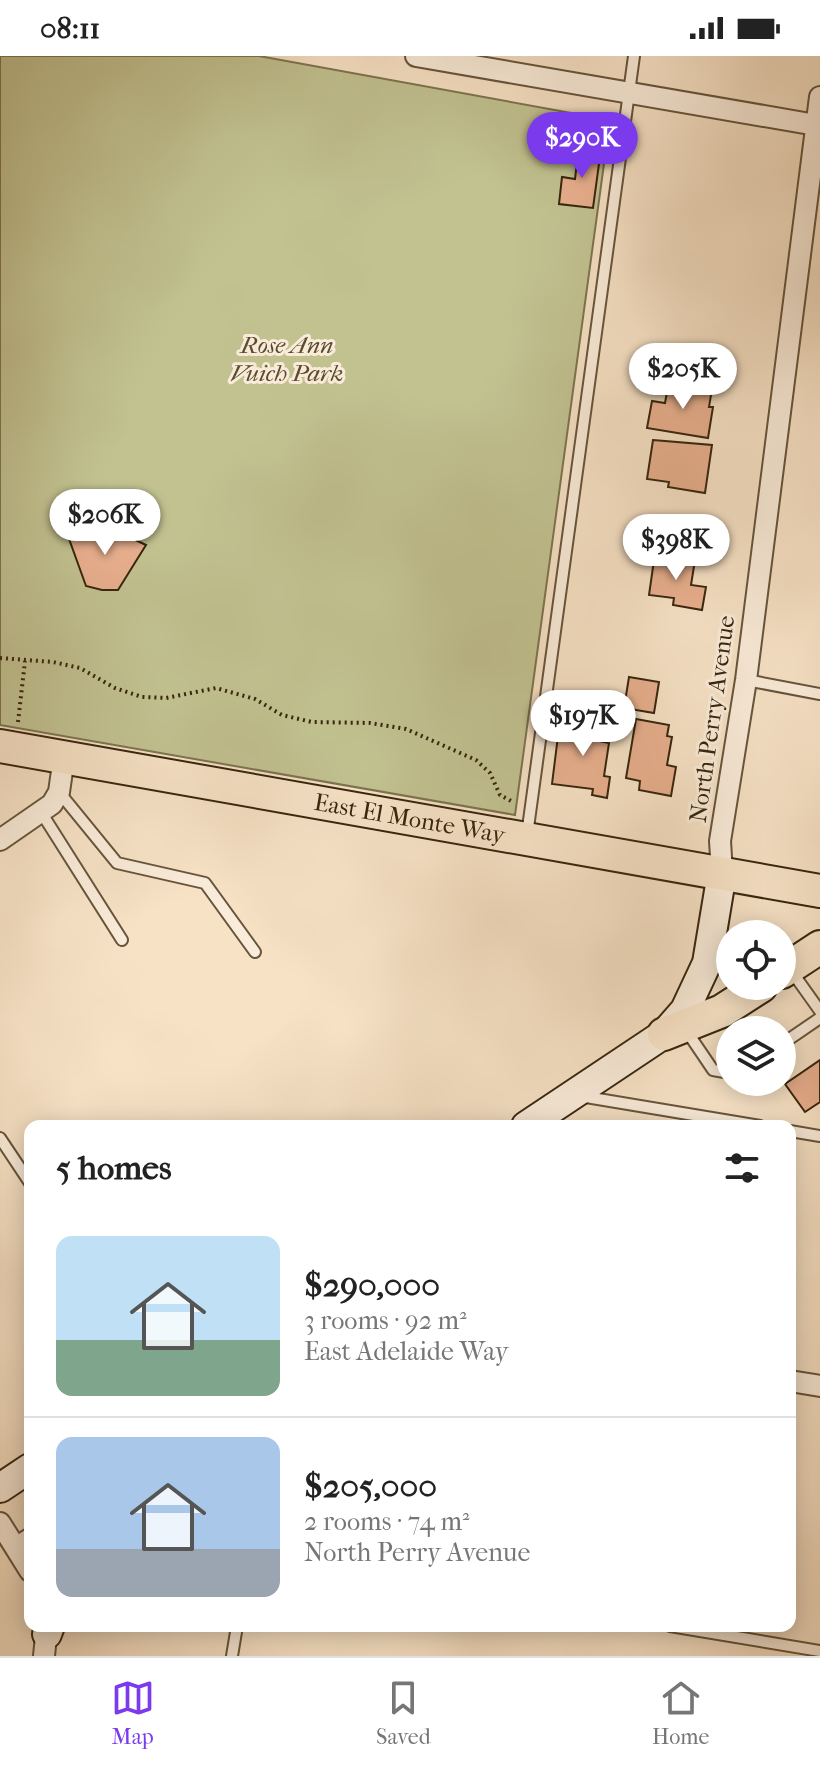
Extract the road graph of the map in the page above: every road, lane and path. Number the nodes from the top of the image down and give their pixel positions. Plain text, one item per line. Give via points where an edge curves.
1 (416, 56) edge
2 (634, 56) edge
3 (448, 59) edge
4 (629, 93) junction
5 (820, 97) edge
6 (816, 125) junction
7 (0, 658) edge
8 (25, 661) junction
9 (746, 680) junction
10 (820, 694) edge
11 (8, 737) edge
12 (64, 757) junction
13 (59, 792) junction
14 (41, 812) junction
15 (529, 823) junction
16 (0, 840) edge
17 (722, 873) junction
18 (820, 891) edge
19 (122, 940) dead end
20 (820, 947) edge
21 (255, 952) dead end
22 (796, 963) edge
23 (796, 983) edge
24 (739, 1000) edge
25 (820, 1011) edge
26 (820, 1018) edge
27 (664, 1034) junction
28 (796, 1034) edge
29 (716, 1071) edge
30 (571, 1095) junction
31 (535, 1120) edge
32 (723, 1120) edge
33 (796, 1132) edge
34 (820, 1136) edge
35 (0, 1138) edge
36 (24, 1174) edge
37 (796, 1382) edge
38 (820, 1386) edge
39 (24, 1472) edge
40 (0, 1488) edge
41 (0, 1523) edge
42 (22, 1538) edge
43 (236, 1632) edge
44 (706, 1632) edge
45 (820, 1651) edge
46 (232, 1656) edge

1 - 3 street
2 - 4 lane
3 - 4 street
4 - 6 street
4 - 15 lane
5 - 6 street, North Perry Avenue
6 - 9 street, North Perry Avenue
7 - 8 path
8 - 11 path
8 - 15 path via 80,668 142,697 216,688 312,722 406,729 476,760 490,773 500,795
9 - 10 lane
9 - 17 street, North Perry Avenue via 720,841
11 - 12 main road, East El Monte Way
12 - 13 street
12 - 15 main road, East El Monte Way
13 - 14 street
13 - 21 lane via 117,863 205,883
14 - 16 street
14 - 19 lane
15 - 17 main road, East El Monte Way
17 - 18 main road, East El Monte Way
17 - 27 street via 707,963 690,1002
20 - 22 main road
23 - 25 lane
24 - 27 main road
26 - 28 lane
27 - 29 lane via 690,1036
27 - 30 street
30 - 31 street
30 - 32 lane
33 - 34 lane
35 - 36 lane
37 - 38 street
39 - 40 street
41 - 42 street
43 - 46 lane
44 - 45 lane

